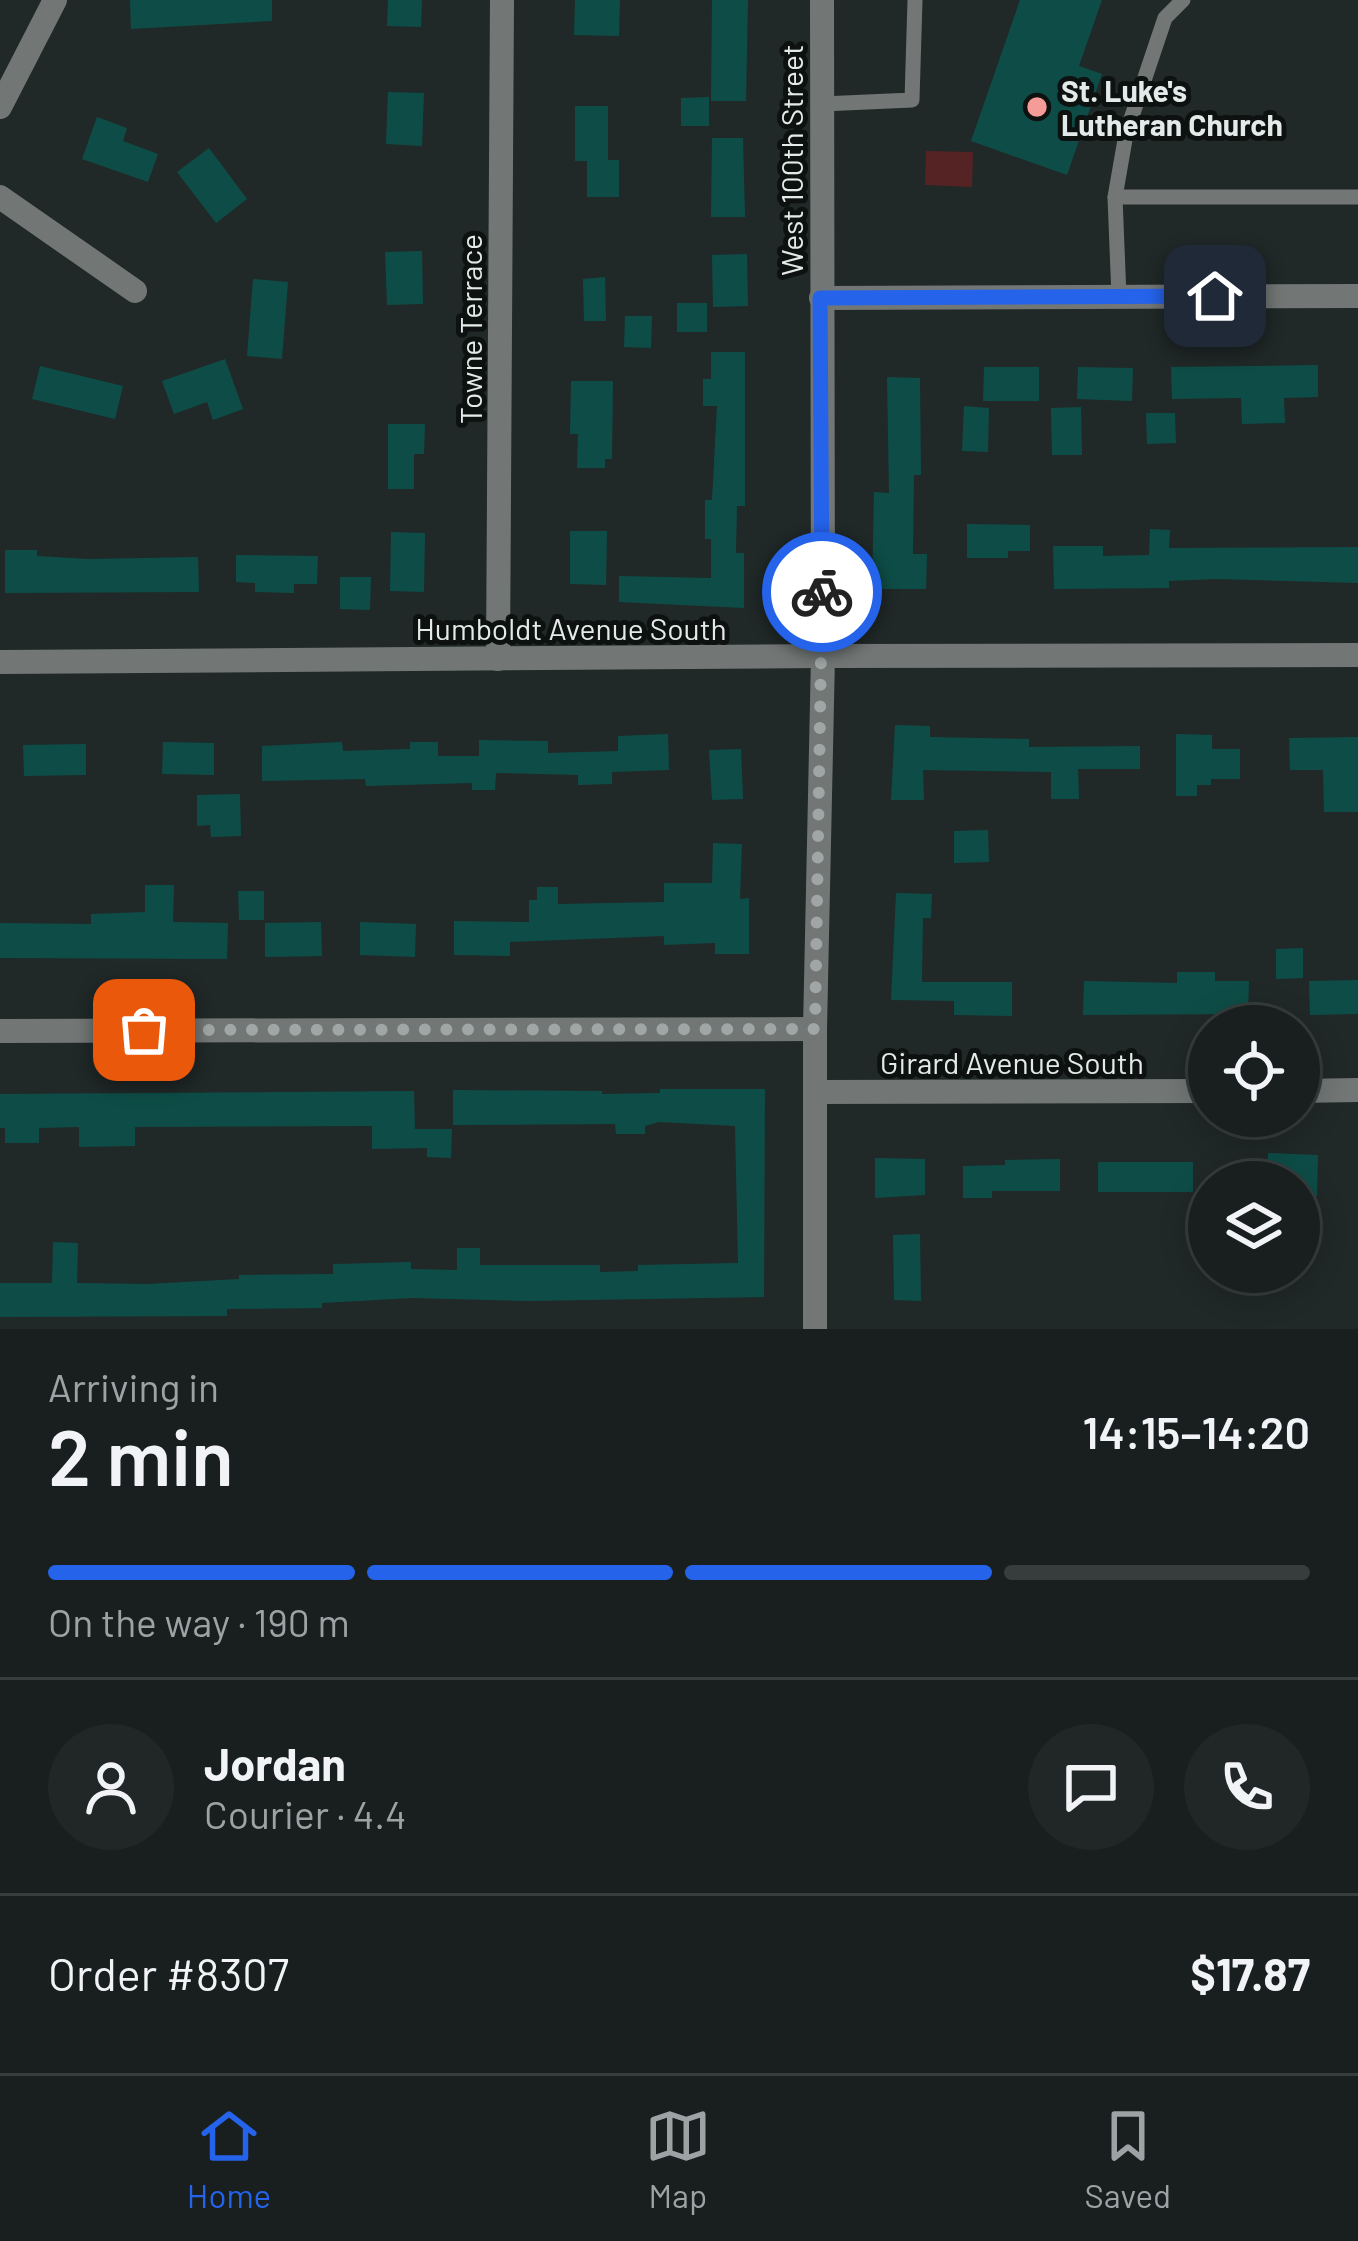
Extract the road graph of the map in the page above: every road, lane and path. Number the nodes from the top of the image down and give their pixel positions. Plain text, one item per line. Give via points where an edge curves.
1 (55, 0) edge
2 (502, 0) edge
3 (823, 0) edge
4 (914, 0) edge
5 (1183, 0) edge
6 (822, 104) junction
7 (0, 107) edge
8 (0, 197) edge
9 (1115, 197) junction
10 (1358, 197) edge
11 (135, 291) dead end
12 (1358, 296) edge
13 (1119, 297) junction
14 (820, 298) junction
15 (823, 656) junction
16 (1358, 656) edge
17 (498, 658) junction
18 (0, 662) edge
19 (815, 1029) junction
20 (0, 1030) edge
21 (1320, 1090) edge
22 (1358, 1090) edge
23 (1188, 1091) edge
24 (815, 1093) junction
25 (815, 1329) edge

1 - 7 street
2 - 17 street, Towne Terrace
3 - 6 street, West 100th Street
4 - 6 lane via 912,100
5 - 9 lane via 1165,18 1126,134
6 - 14 street, West 100th Street
8 - 11 street
9 - 10 lane
9 - 13 lane
12 - 13 street
13 - 14 street
14 - 15 street, West 100th Street
15 - 16 street, Humboldt Avenue South
15 - 17 street, Humboldt Avenue South
15 - 19 street, West 100th Street
17 - 18 street, Humboldt Avenue South
19 - 20 street
19 - 24 street, West 100th Street
21 - 22 street
23 - 24 street, Girard Avenue South
24 - 25 street, West 100th Street

